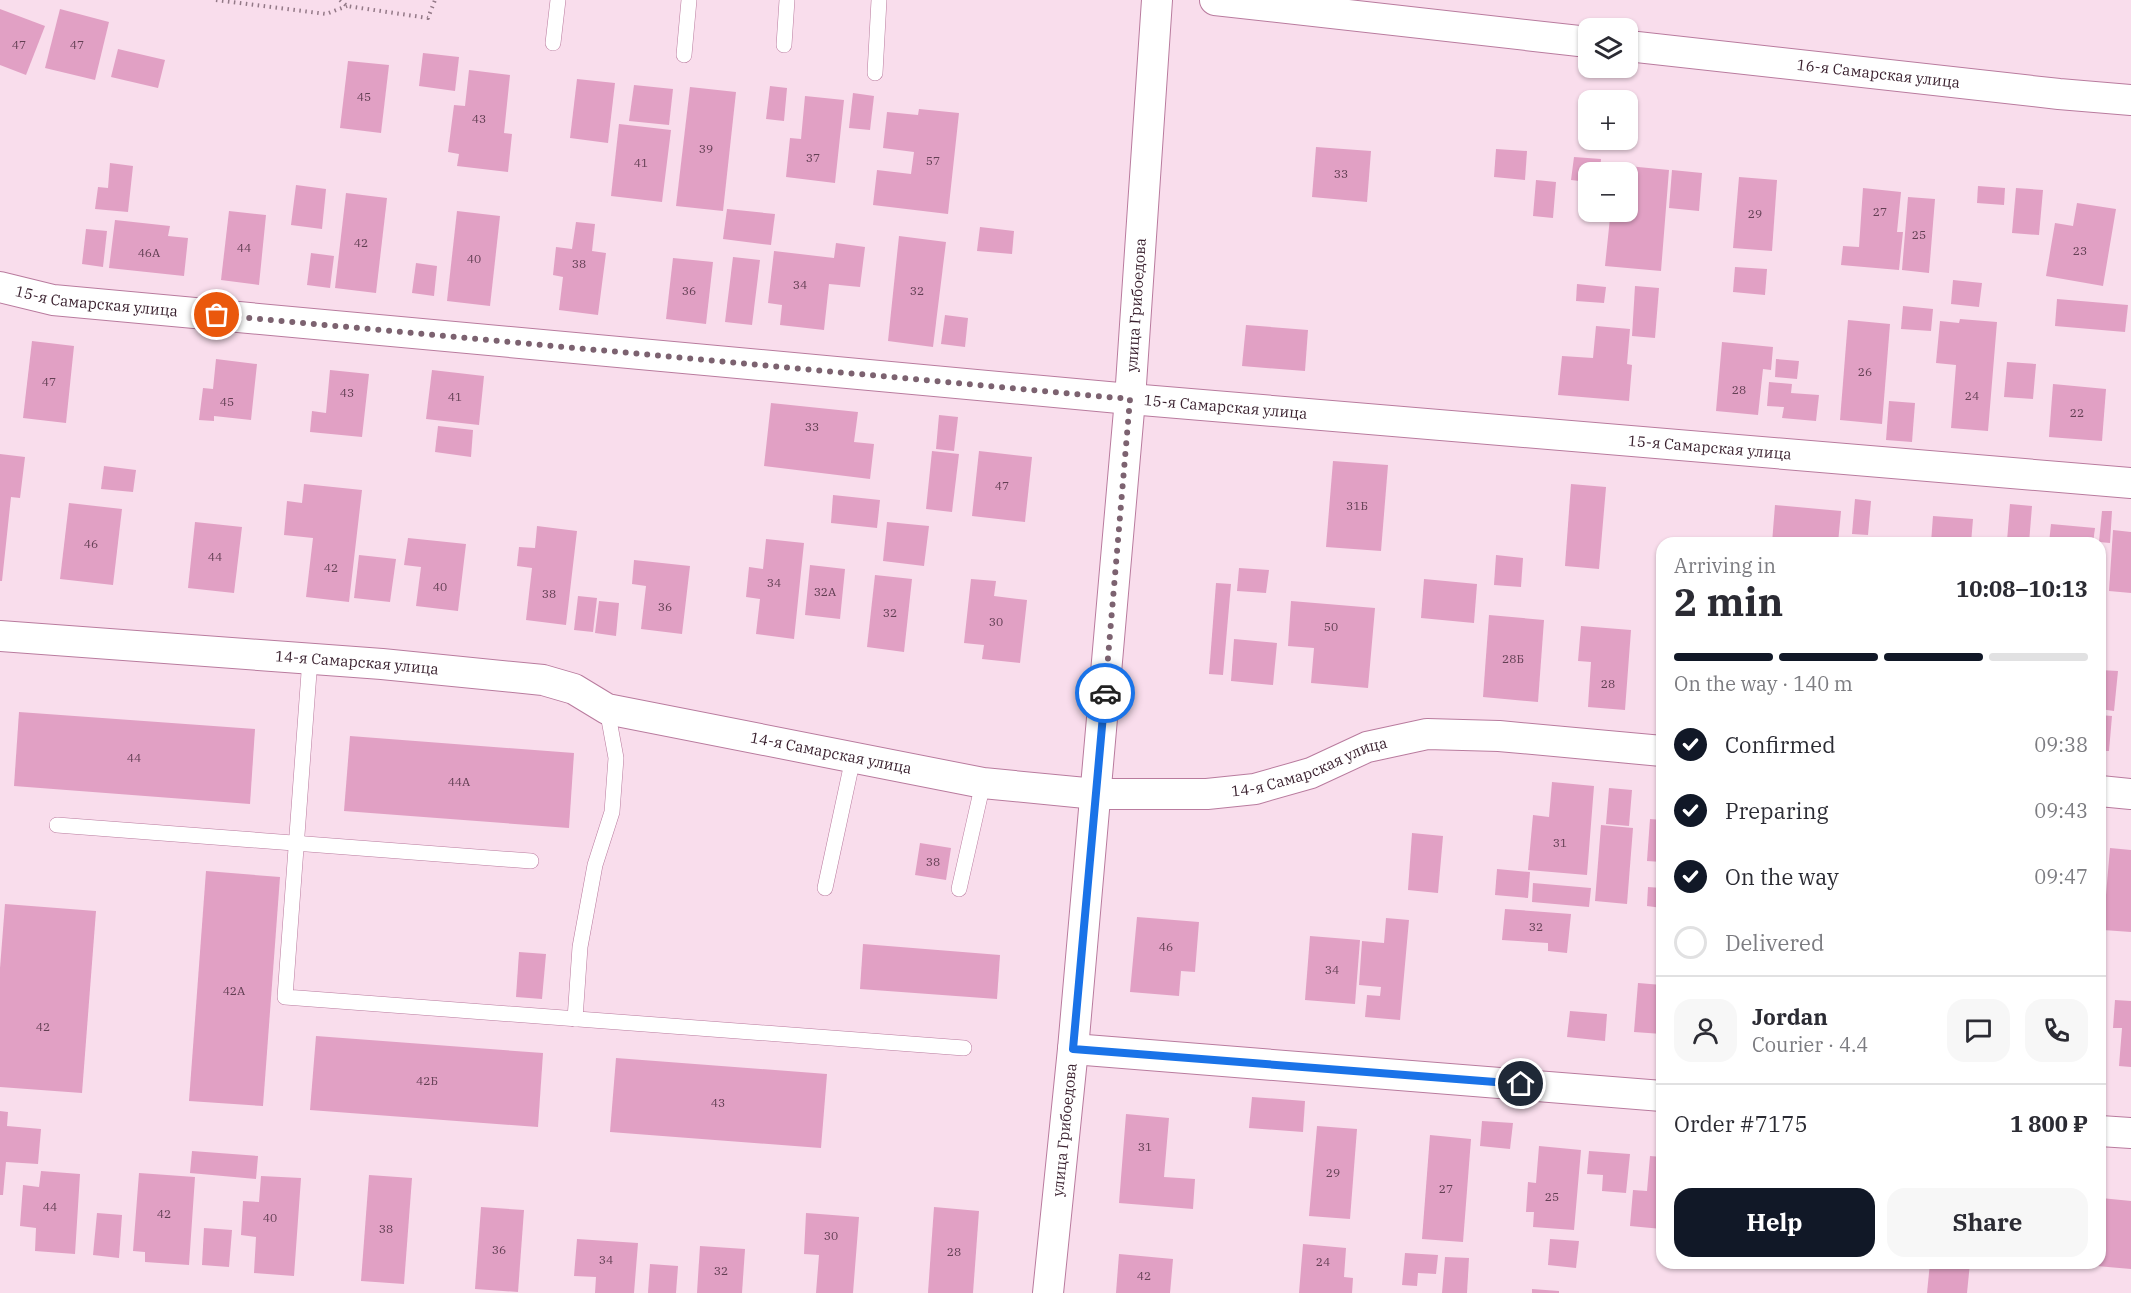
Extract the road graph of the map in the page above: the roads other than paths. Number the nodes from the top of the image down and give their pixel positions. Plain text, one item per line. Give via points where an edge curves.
1 (558, 0) edge
2 (689, 0) edge
3 (787, 0) edge
4 (879, 0) edge
5 (1157, 0) edge
6 (1215, 0) edge
7 (1578, 41) edge
8 (553, 43) dead end
9 (784, 45) dead end
10 (1638, 47) edge
11 (684, 55) dead end
12 (875, 73) dead end
13 (2131, 100) edge
14 (0, 287) edge
15 (1130, 399) junction
16 (2131, 483) edge
17 (0, 636) edge
18 (310, 659) junction
19 (607, 710) junction
20 (1656, 750) edge
21 (853, 758) junction
22 (983, 783) junction
23 (2106, 792) edge
24 (1096, 794) junction
25 (2131, 794) edge
26 (57, 825) dead end
27 (296, 843) junction
28 (531, 861) dead end
29 (825, 888) dead end
30 (959, 889) dead end
31 (575, 1019) junction
32 (964, 1048) dead end
33 (1073, 1049) junction
34 (1656, 1096) edge
35 (2106, 1131) edge
36 (2131, 1133) edge
37 (1048, 1293) edge

1 - 8 lane
2 - 11 lane
3 - 9 lane
4 - 12 lane
5 - 15 street, улица Грибоедова
6 - 7 street
10 - 13 street, 16-я Самарская улица
14 - 15 street, 15-я Самарская улица via 53,300
15 - 16 street, 15-я Самарская улица
15 - 24 street, улица Грибоедова
17 - 18 street, 14-я Самарская улица
18 - 19 street, 14-я Самарская улица via 543,680 574,689
18 - 27 lane
19 - 21 street, 14-я Самарская улица
19 - 31 lane via 616,758 612,812 595,865 580,947
20 - 24 street, 14-я Самарская улица via 1499,736 1427,734 1367,747 1311,773 1255,789 1207,794
21 - 22 street, 14-я Самарская улица
21 - 29 lane
22 - 24 street, 14-я Самарская улица
22 - 30 lane
23 - 25 street
24 - 33 street, улица Грибоедова
26 - 27 lane
27 - 28 lane
27 - 31 lane via 285,997
31 - 32 lane
33 - 34 street
33 - 37 street, улица Грибоедова
35 - 36 street

